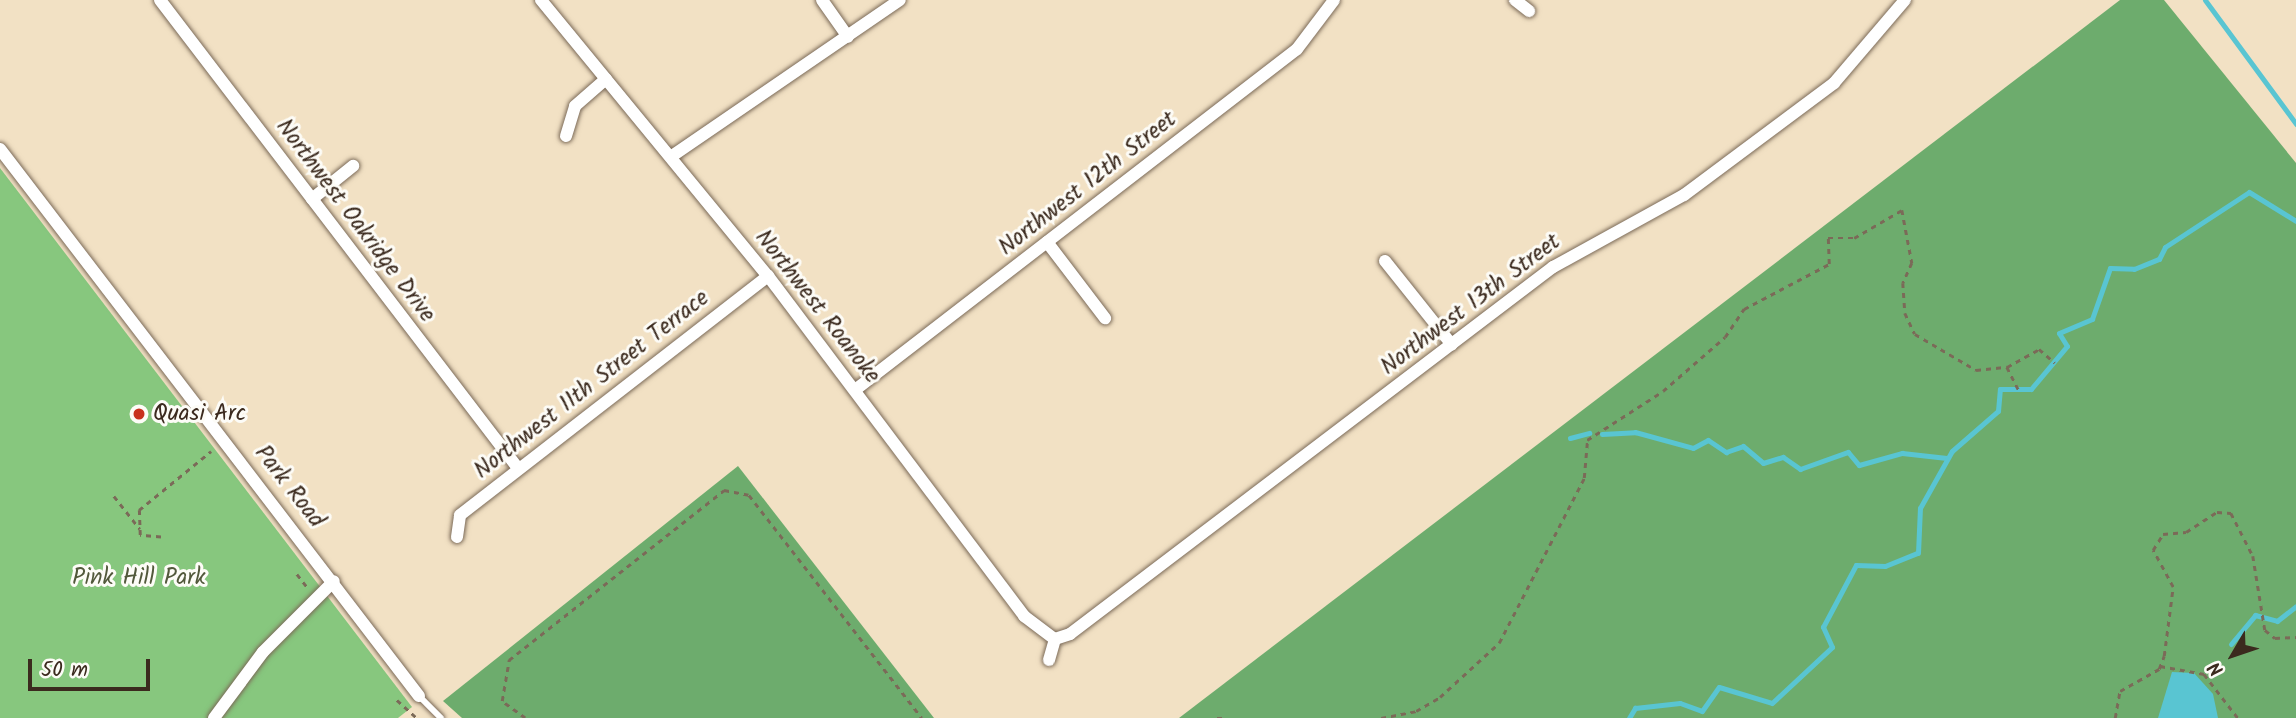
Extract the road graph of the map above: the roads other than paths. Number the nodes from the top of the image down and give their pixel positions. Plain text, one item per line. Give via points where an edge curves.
1 (160, 0) edge
2 (541, 0) edge
3 (822, 0) edge
4 (900, 0) edge
5 (1335, 0) edge
6 (1515, 0) edge
7 (1905, 0) edge
8 (1529, 11) dead end
9 (848, 37) junction
10 (606, 79) junction
11 (566, 136) dead end
12 (0, 149) edge
13 (672, 156) junction
14 (353, 166) dead end
15 (312, 199) junction
16 (1046, 242) junction
17 (1385, 261) dead end
18 (768, 276) junction
19 (1105, 318) dead end
20 (1452, 345) junction
21 (855, 390) junction
22 (517, 467) junction
23 (457, 537) dead end
24 (334, 581) junction
25 (1055, 639) junction
26 (1049, 660) dead end
27 (419, 696) joint
28 (214, 718) edge
29 (441, 718) edge

1 - 15 street, Northwest Oakridge Drive
2 - 10 street, Northwest Roanoke
3 - 9 street
4 - 9 street
5 - 16 street, Northwest 12th Street via 1297,49
6 - 8 street
7 - 20 street, Northwest 13th Street via 1871,48 1834,83 1684,195 1553,267
9 - 13 street
10 - 11 street via 575,106
10 - 13 street, Northwest Roanoke
12 - 24 street, Park Road
13 - 18 street, Northwest Roanoke
14 - 15 street
15 - 22 street, Northwest Oakridge Drive
16 - 19 street
16 - 21 street, Northwest 12th Street
17 - 20 street
18 - 21 street, Northwest Roanoke
18 - 22 street, Northwest 11th Street Terrace
20 - 25 street, Northwest 13th Street via 1070,634
21 - 25 street, Northwest Roanoke via 1024,616
22 - 23 street, Northwest 11th Street Terrace via 460,515
24 - 27 street, Park Road
24 - 28 street via 272,642
25 - 26 street
27 - 29 lane, Park Road

